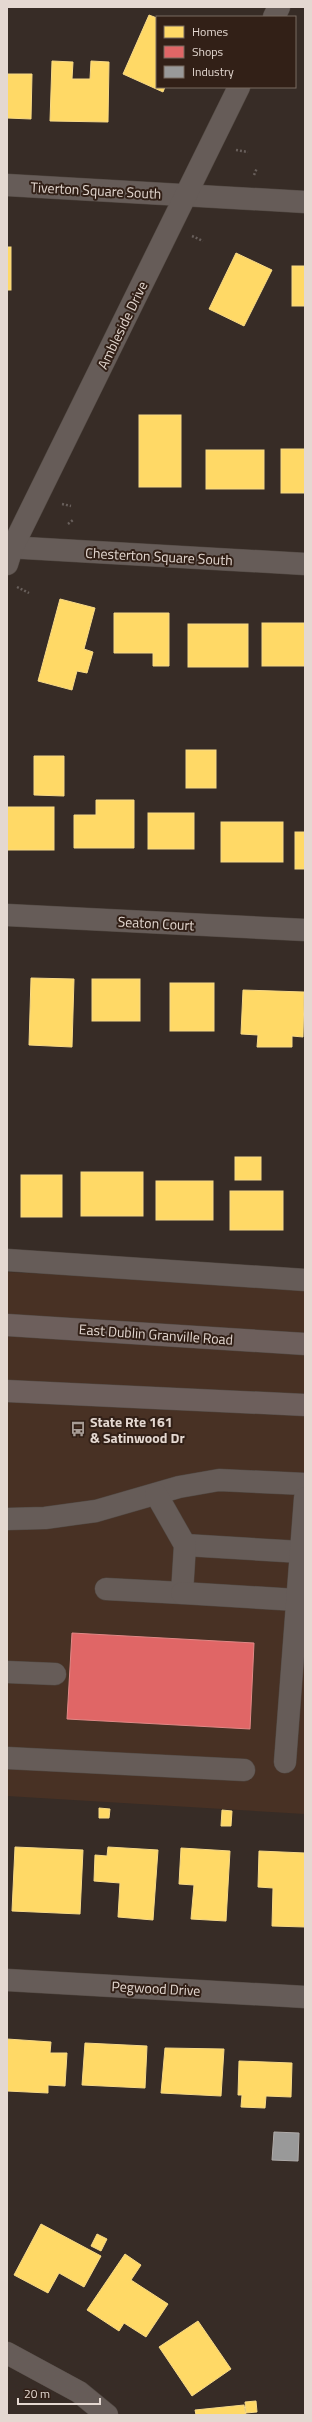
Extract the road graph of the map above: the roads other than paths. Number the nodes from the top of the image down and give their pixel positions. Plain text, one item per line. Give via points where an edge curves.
1 (279, 7) edge
2 (274, 16) edge
3 (239, 88) edge
4 (7, 185) edge
5 (186, 195) junction
6 (305, 202) edge
7 (9, 553) edge
8 (305, 564) edge
9 (7, 915) edge
10 (305, 930) edge
11 (7, 1260) edge
12 (305, 1280) edge
13 (7, 1324) edge
14 (305, 1344) edge
15 (7, 1391) edge
16 (305, 1405) edge
17 (305, 1484) edge
18 (156, 1494) junction
19 (305, 1498) edge
20 (7, 1519) edge
21 (185, 1545) junction
22 (301, 1552) junction
23 (106, 1590) dead end
24 (182, 1593) junction
25 (297, 1600) junction
26 (7, 1672) edge
27 (55, 1674) dead end
28 (7, 1758) edge
29 (286, 1762) dead end
30 (244, 1770) dead end
31 (7, 1980) edge
32 (305, 1996) edge
33 (7, 2353) edge
34 (107, 2415) edge

1 - 2 street
3 - 5 street, Ambleside Drive
4 - 5 street, Tiverton Square South
5 - 6 street, Tiverton Square South
5 - 7 street, Ambleside Drive
7 - 8 street, Chesterton Square South
9 - 10 street, Seaton Court
11 - 12 street
13 - 14 main road, East Dublin Granville Road
15 - 16 main road
17 - 18 street via 219,1480
18 - 20 street via 96,1512
18 - 21 street
19 - 22 street
21 - 22 street
21 - 24 street
22 - 25 street
23 - 24 street
24 - 25 street
25 - 29 street
26 - 27 street
28 - 30 street
31 - 32 street, Pegwood Drive
33 - 34 street via 78,2392

